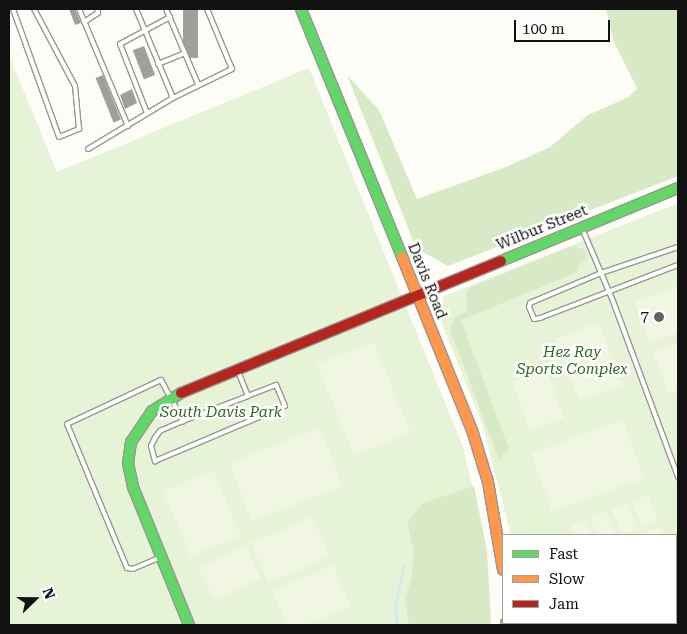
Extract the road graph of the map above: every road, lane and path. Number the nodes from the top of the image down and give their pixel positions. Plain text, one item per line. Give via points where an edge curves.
1 (13, 9) edge
2 (34, 9) edge
3 (79, 9) edge
4 (97, 9) edge
5 (136, 9) edge
6 (166, 9) edge
7 (207, 9) edge
8 (301, 9) edge
9 (170, 17) junction
10 (84, 22) junction
11 (144, 30) junction
12 (185, 53) junction
13 (158, 64) junction
14 (198, 84) junction
15 (172, 98) junction
16 (147, 113) junction
17 (128, 126) junction
18 (88, 149) dead end
19 (678, 188) edge
20 (582, 228) junction
21 (678, 247) edge
22 (678, 265) edge
23 (601, 274) junction
24 (609, 292) junction
25 (416, 295) junction
26 (237, 369) junction
27 (248, 396) junction
28 (171, 397) junction
29 (183, 421) junction
30 (678, 478) edge
31 (161, 557) junction
32 (502, 562) edge
33 (189, 625) edge

1 - 2 lane via 59,137 79,129 75,86
3 - 10 lane
4 - 10 lane via 98,13
5 - 11 lane
6 - 9 lane
7 - 14 lane via 232,69
8 - 25 street, Davis Road
9 - 11 lane
9 - 12 lane
10 - 17 lane
11 - 13 lane
11 - 16 lane via 120,44
12 - 13 lane
12 - 14 lane
13 - 15 lane
14 - 15 lane
15 - 16 lane
16 - 17 lane
17 - 18 lane
19 - 20 street, Wilbur Street
20 - 23 lane
20 - 25 street, Wilbur Street
21 - 23 lane
22 - 24 lane
23 - 24 lane
23 - 24 lane via 530,303 531,315 540,318
24 - 30 lane
25 - 26 street, Wilbur Street
25 - 32 street, Davis Road via 481,456 497,524
26 - 27 lane
26 - 28 street, Wilbur Street
27 - 29 lane
27 - 29 lane via 276,385 285,406 155,461 151,446 155,438 160,431
28 - 29 lane
28 - 31 street, Wilbur Street via 152,411 142,424 131,442 128,463 133,487
28 - 31 lane via 161,380 67,424 127,568 133,569
31 - 33 street, Wilbur Street

